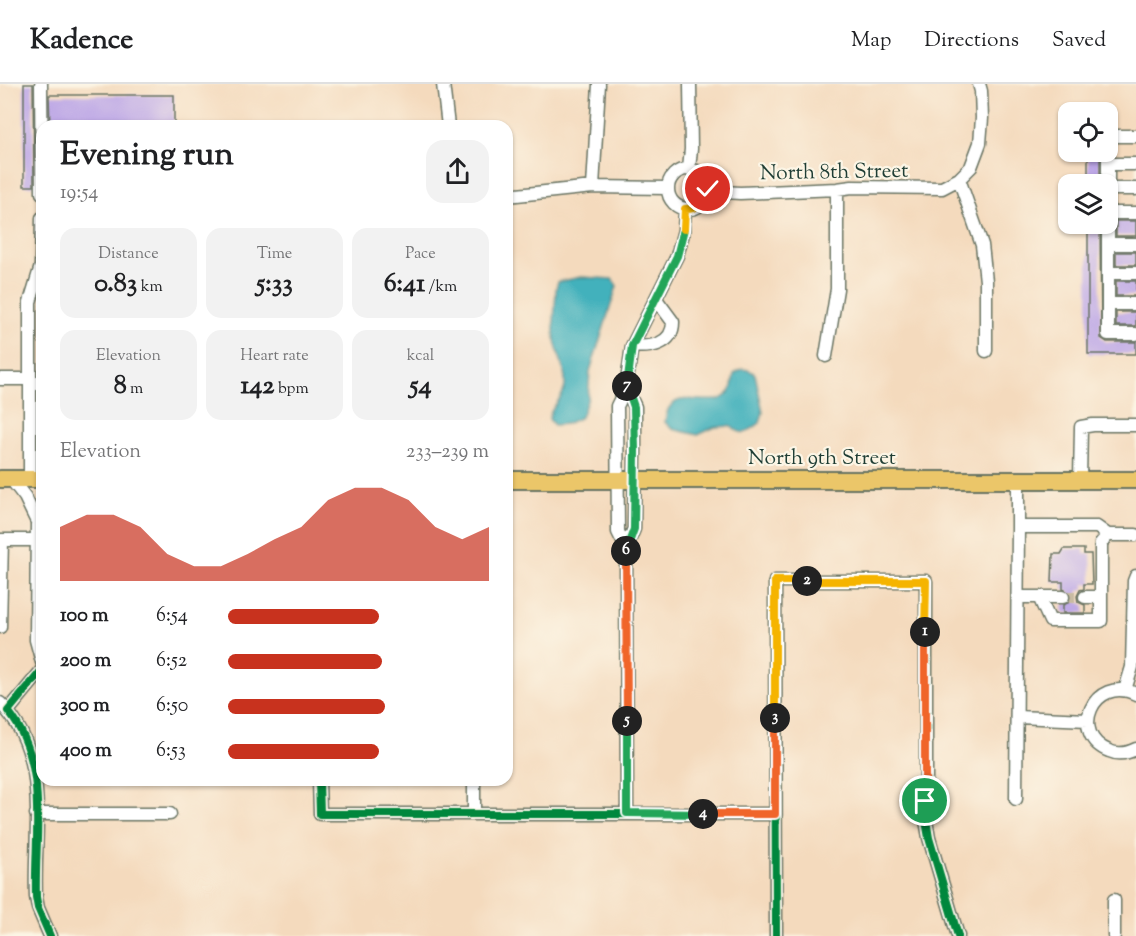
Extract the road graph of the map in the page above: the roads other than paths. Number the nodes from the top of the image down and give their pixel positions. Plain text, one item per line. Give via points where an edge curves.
1 (41, 84) edge
2 (443, 84) edge
3 (599, 84) edge
4 (690, 84) edge
5 (979, 84) edge
6 (41, 120) edge
7 (447, 120) edge
8 (1136, 136) edge
9 (1108, 164) junction
10 (1136, 164) edge
11 (689, 169) junction
12 (1108, 174) edge
13 (959, 179) junction
14 (593, 187) junction
15 (668, 188) junction
16 (837, 189) junction
17 (1118, 189) edge
18 (1136, 189) edge
19 (708, 191) junction
20 (513, 195) edge
21 (685, 209) junction
22 (1118, 213) edge
23 (1136, 213) edge
24 (1108, 234) edge
25 (1108, 244) junction
26 (1136, 244) edge
27 (1108, 273) junction
28 (1136, 273) edge
29 (36, 291) edge
30 (656, 299) junction
31 (1108, 304) junction
32 (1136, 304) edge
33 (1136, 334) edge
34 (632, 346) junction
35 (986, 351) dead end
36 (826, 356) dead end
37 (0, 379) edge
38 (36, 382) edge
39 (626, 388) junction
40 (1136, 425) edge
41 (5, 479) edge
42 (36, 479) edge
43 (513, 480) edge
44 (616, 480) junction
45 (635, 480) junction
46 (1018, 480) junction
47 (1080, 480) junction
48 (1136, 480) edge
49 (36, 513) edge
50 (1018, 527) junction
51 (1108, 535) junction
52 (1136, 536) edge
53 (1, 540) edge
54 (36, 540) edge
55 (626, 548) junction
56 (1136, 576) edge
57 (1018, 597) junction
58 (1039, 597) junction
59 (1063, 597) tunnel mouth
60 (1084, 597) tunnel mouth
61 (1101, 597) junction
62 (0, 627) edge
63 (36, 676) edge
64 (1130, 692) edge
65 (4, 707) edge
66 (1017, 717) junction
67 (1089, 720) junction
68 (1136, 749) edge
69 (319, 786) edge
70 (474, 786) edge
71 (1016, 799) dead end
72 (627, 813) junction
73 (36, 814) junction
74 (170, 814) dead end
75 (474, 814) junction
76 (775, 814) junction
77 (1114, 900) dead end
78 (50, 936) edge
79 (776, 936) edge
80 (958, 936) edge
81 (1114, 936) edge

1 - 6 street
2 - 7 street
3 - 14 street
4 - 11 street
5 - 13 street via 980,143 971,168
8 - 9 street via 1108,136
9 - 10 street
9 - 12 street
11 - 15 street via 674,174
11 - 19 street via 703,176
13 - 16 street, North 8th Street via 942,188
13 - 35 street via 982,245
14 - 15 street
14 - 20 street
15 - 21 street via 673,202
16 - 19 street, North 8th Street
16 - 36 street via 837,289
17 - 18 street
19 - 21 street via 701,204
21 - 30 street via 677,256
22 - 23 street
24 - 25 street
25 - 26 street
25 - 27 street
27 - 28 street
27 - 31 street
29 - 38 street via 30,302
30 - 34 street
30 - 34 street via 673,322 672,334 648,348
31 - 32 street
31 - 33 street via 1108,334
34 - 39 street
37 - 38 street
38 - 42 street
39 - 44 street via 617,406
39 - 45 street via 634,407
40 - 47 street via 1081,428
41 - 42 main road
41 - 49 street
43 - 44 main road, North 9th Street
44 - 45 main road, North 9th Street
44 - 55 street via 618,532
45 - 46 main road, North 9th Street
45 - 55 street via 634,529
46 - 47 main road, North 9th Street
46 - 50 street
47 - 48 main road, North 9th Street
50 - 51 street via 1097,527
50 - 57 street
51 - 52 street
51 - 61 street via 1101,543
53 - 54 street
53 - 62 street
55 - 72 street
56 - 64 street
57 - 58 street
57 - 66 street
58 - 59 street
58 - 61 street via 1050,621 1101,621
60 - 61 street
63 - 65 street
64 - 67 street via 1109,691 1100,696
65 - 73 street via 21,730 31,753
66 - 67 street
66 - 71 street
67 - 68 street via 1090,732 1102,748 1121,753
69 - 75 street via 320,814
70 - 75 street
72 - 75 street
72 - 76 street
73 - 74 street
73 - 78 street via 36,897
76 - 79 street
76 - 80 street via 775,581 926,581 926,820
77 - 81 street

